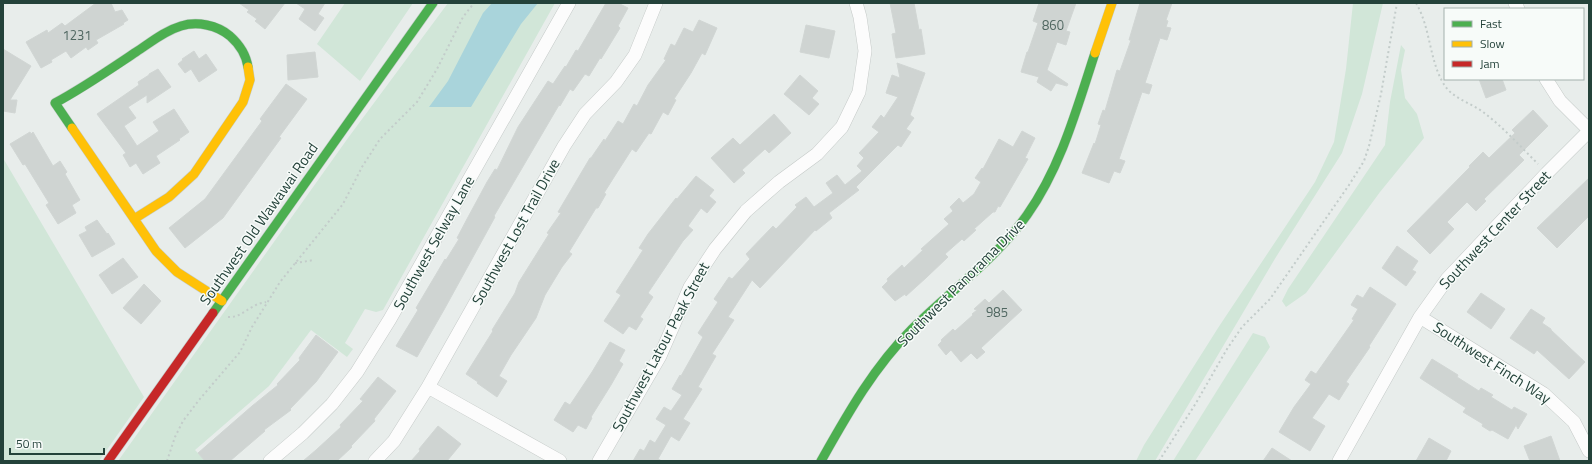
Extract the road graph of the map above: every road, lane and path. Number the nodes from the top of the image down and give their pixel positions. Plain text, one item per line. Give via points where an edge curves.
1 (433, 3) edge
2 (474, 3) edge
3 (569, 3) edge
4 (656, 3) edge
5 (856, 3) edge
6 (1112, 3) edge
7 (1397, 3) edge
8 (1416, 3) edge
9 (1547, 80) edge
10 (1589, 131) edge
11 (1547, 173) junction
12 (134, 219) junction
13 (314, 260) dead end
14 (293, 264) junction
15 (222, 301) junction
16 (267, 302) junction
17 (214, 312) junction
18 (1420, 317) junction
19 (428, 387) junction
20 (1589, 451) edge
21 (1344, 459) edge
22 (108, 461) edge
23 (167, 461) edge
24 (270, 461) edge
25 (375, 461) edge
26 (560, 461) edge
27 (599, 461) edge
28 (821, 461) edge
29 (1159, 461) edge

1 - 15 street, Southwest Old Wawawai Road
2 - 14 path via 463,17 438,68 417,102 380,139 343,204
3 - 24 street, Southwest Selway Lane via 390,319 357,372 332,404
4 - 19 street, Southwest Lost Trail Drive via 635,55 616,82 585,114 564,146
5 - 27 street, Southwest Latour Peak Street via 865,51 859,92 842,127 817,154 746,211 715,249 690,287 660,356
6 - 28 street, Southwest Panorama Drive via 1062,149 1044,190 1030,213 1007,241 911,330 881,364 854,403
7 - 29 path via 1381,94 1364,161 1270,299 1242,327
8 - 11 path via 1445,87 1495,121
9 - 10 street via 1560,101
10 - 11 street, Southwest Center Street
11 - 18 street, Southwest Center Street via 1447,279
12 - 12 street via 55,103 162,35 181,26 202,24 223,30 239,44 247,61 250,80 243,102 194,174 169,197
12 - 15 street via 156,251 177,272
13 - 14 path
14 - 16 path
15 - 17 street, Southwest Old Wawawai Road
16 - 17 path via 257,304 233,317
16 - 23 path via 240,352 183,421
17 - 22 street, Southwest Old Wawawai Road
18 - 20 street, Southwest Finch Way via 1544,394 1574,422
18 - 21 street, Southwest Center Street
19 - 25 street, Southwest Lost Trail Drive via 394,441
19 - 26 street

